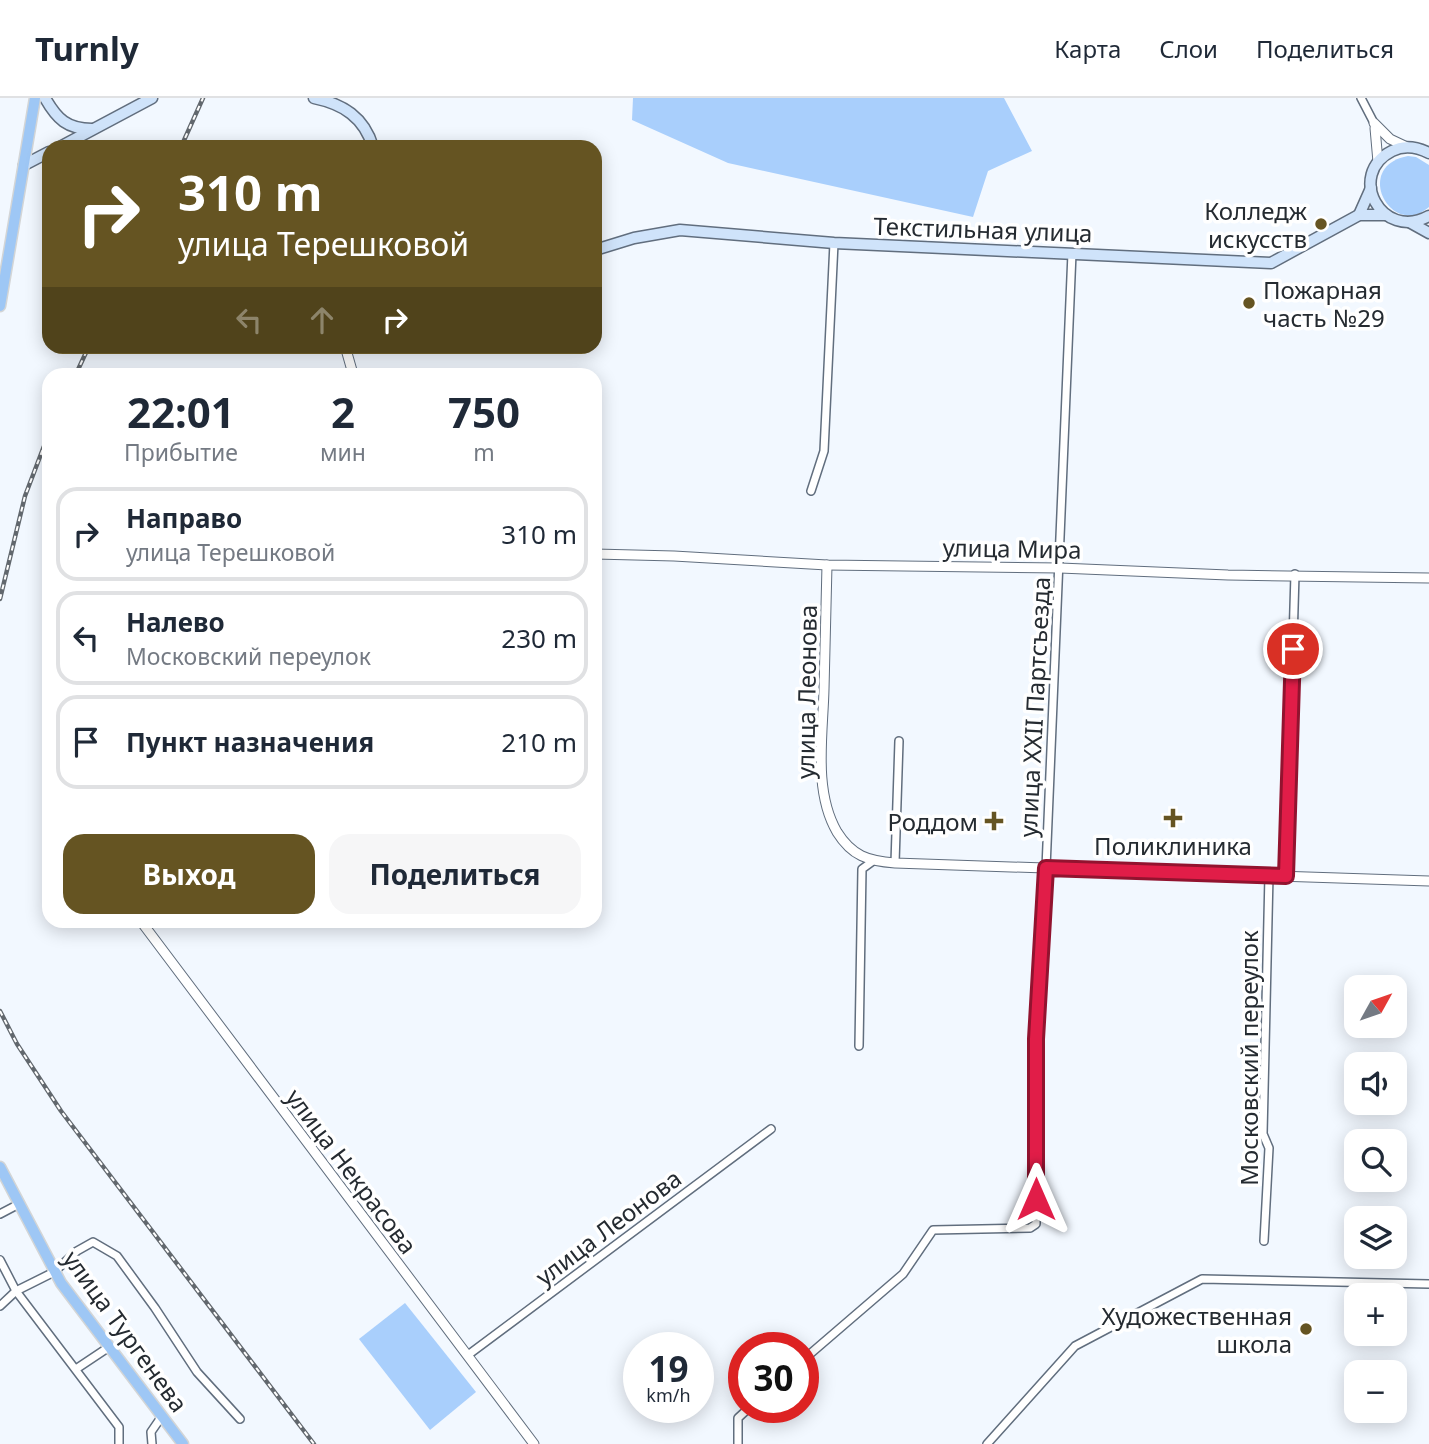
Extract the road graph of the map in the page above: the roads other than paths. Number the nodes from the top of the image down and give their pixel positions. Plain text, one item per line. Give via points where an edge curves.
1 (35, 98) edge
2 (45, 98) edge
3 (152, 98) edge
4 (314, 98) edge
5 (1361, 98) edge
6 (1374, 123) junction
7 (95, 130) junction
8 (74, 140) edge
9 (370, 140) edge
10 (1407, 147) junction
11 (1429, 153) edge
12 (42, 156) edge
13 (1378, 162) junction
14 (24, 165) junction
15 (1371, 188) junction
16 (1359, 215) junction
17 (1386, 215) junction
18 (1429, 216) edge
19 (1411, 223) junction
20 (1429, 233) edge
21 (834, 243) junction
22 (602, 248) edge
23 (1072, 253) junction
24 (0, 306) edge
25 (811, 491) dead end
26 (602, 554) edge
27 (827, 565) junction
28 (1060, 568) junction
29 (1296, 574) junction
30 (1429, 578) edge
31 (899, 741) dead end
32 (873, 861) junction
33 (895, 863) junction
34 (1046, 868) junction
35 (1269, 875) junction
36 (1286, 876) junction
37 (1429, 881) edge
38 (146, 928) edge
39 (859, 1046) dead end
40 (771, 1129) dead end
41 (0, 1167) edge
42 (19, 1204) junction
43 (0, 1214) edge
44 (1264, 1241) dead end
45 (0, 1260) edge
46 (54, 1272) junction
47 (1429, 1284) edge
48 (16, 1291) junction
49 (0, 1306) edge
50 (819, 1346) edge
51 (109, 1347) junction
52 (468, 1356) junction
53 (76, 1369) junction
54 (162, 1416) junction
55 (240, 1419) dead end
56 (738, 1423) edge
57 (119, 1444) edge
58 (152, 1444) edge
59 (183, 1444) edge
60 (534, 1444) edge
61 (738, 1444) edge
62 (987, 1444) edge

1 - 14 main road
2 - 7 main road via 63,123
3 - 7 main road
4 - 9 main road via 351,111
5 - 6 street
6 - 10 street via 1390,139
6 - 13 street
7 - 8 main road
10 - 11 main road
10 - 13 main road
12 - 14 main road
13 - 15 main road
14 - 24 main road
15 - 16 main road
15 - 17 main road via 1375,203
16 - 17 main road, Текстильная улица
16 - 23 main road, Текстильная улица via 1270,263
17 - 19 main road, Текстильная улица
18 - 19 main road
19 - 20 main road, Текстильная улица
21 - 22 main road, Текстильная улица via 680,230
21 - 23 main road, Текстильная улица
21 - 25 street via 824,451
23 - 28 street, улица XXII Партсъезда
26 - 27 street, улица Мира
27 - 28 street, улица Мира
27 - 32 street, улица Леонова via 824,794 836,830 846,844
28 - 29 street, улица Мира
28 - 34 street, улица XXII Партсъезда
29 - 30 street, улица Мира
29 - 36 street
31 - 33 street
32 - 33 street
32 - 39 street via 862,869
33 - 34 street
34 - 35 street
34 - 50 street, улица XXII Партсъезда via 1036,1039 1036,1224 1030,1228 933,1230 903,1274
35 - 36 street
35 - 44 street, Московский переулок via 1263,1134 1269,1148
36 - 37 street
38 - 52 street, улица Некрасова
40 - 52 street, улица Леонова
41 - 42 main road, улица Тургенева
42 - 43 street
42 - 46 main road, улица Тургенева
45 - 48 street
46 - 48 street
46 - 51 main road, улица Тургенева
46 - 55 street via 93,1242 117,1256 197,1372
47 - 62 street via 1202,1279 1075,1346
48 - 49 street
48 - 53 street
51 - 53 street
51 - 54 main road, улица Тургенева
52 - 60 street, улица Некрасова
53 - 57 street via 119,1427
54 - 58 street via 151,1432
54 - 59 main road, улица Тургенева
56 - 61 street

